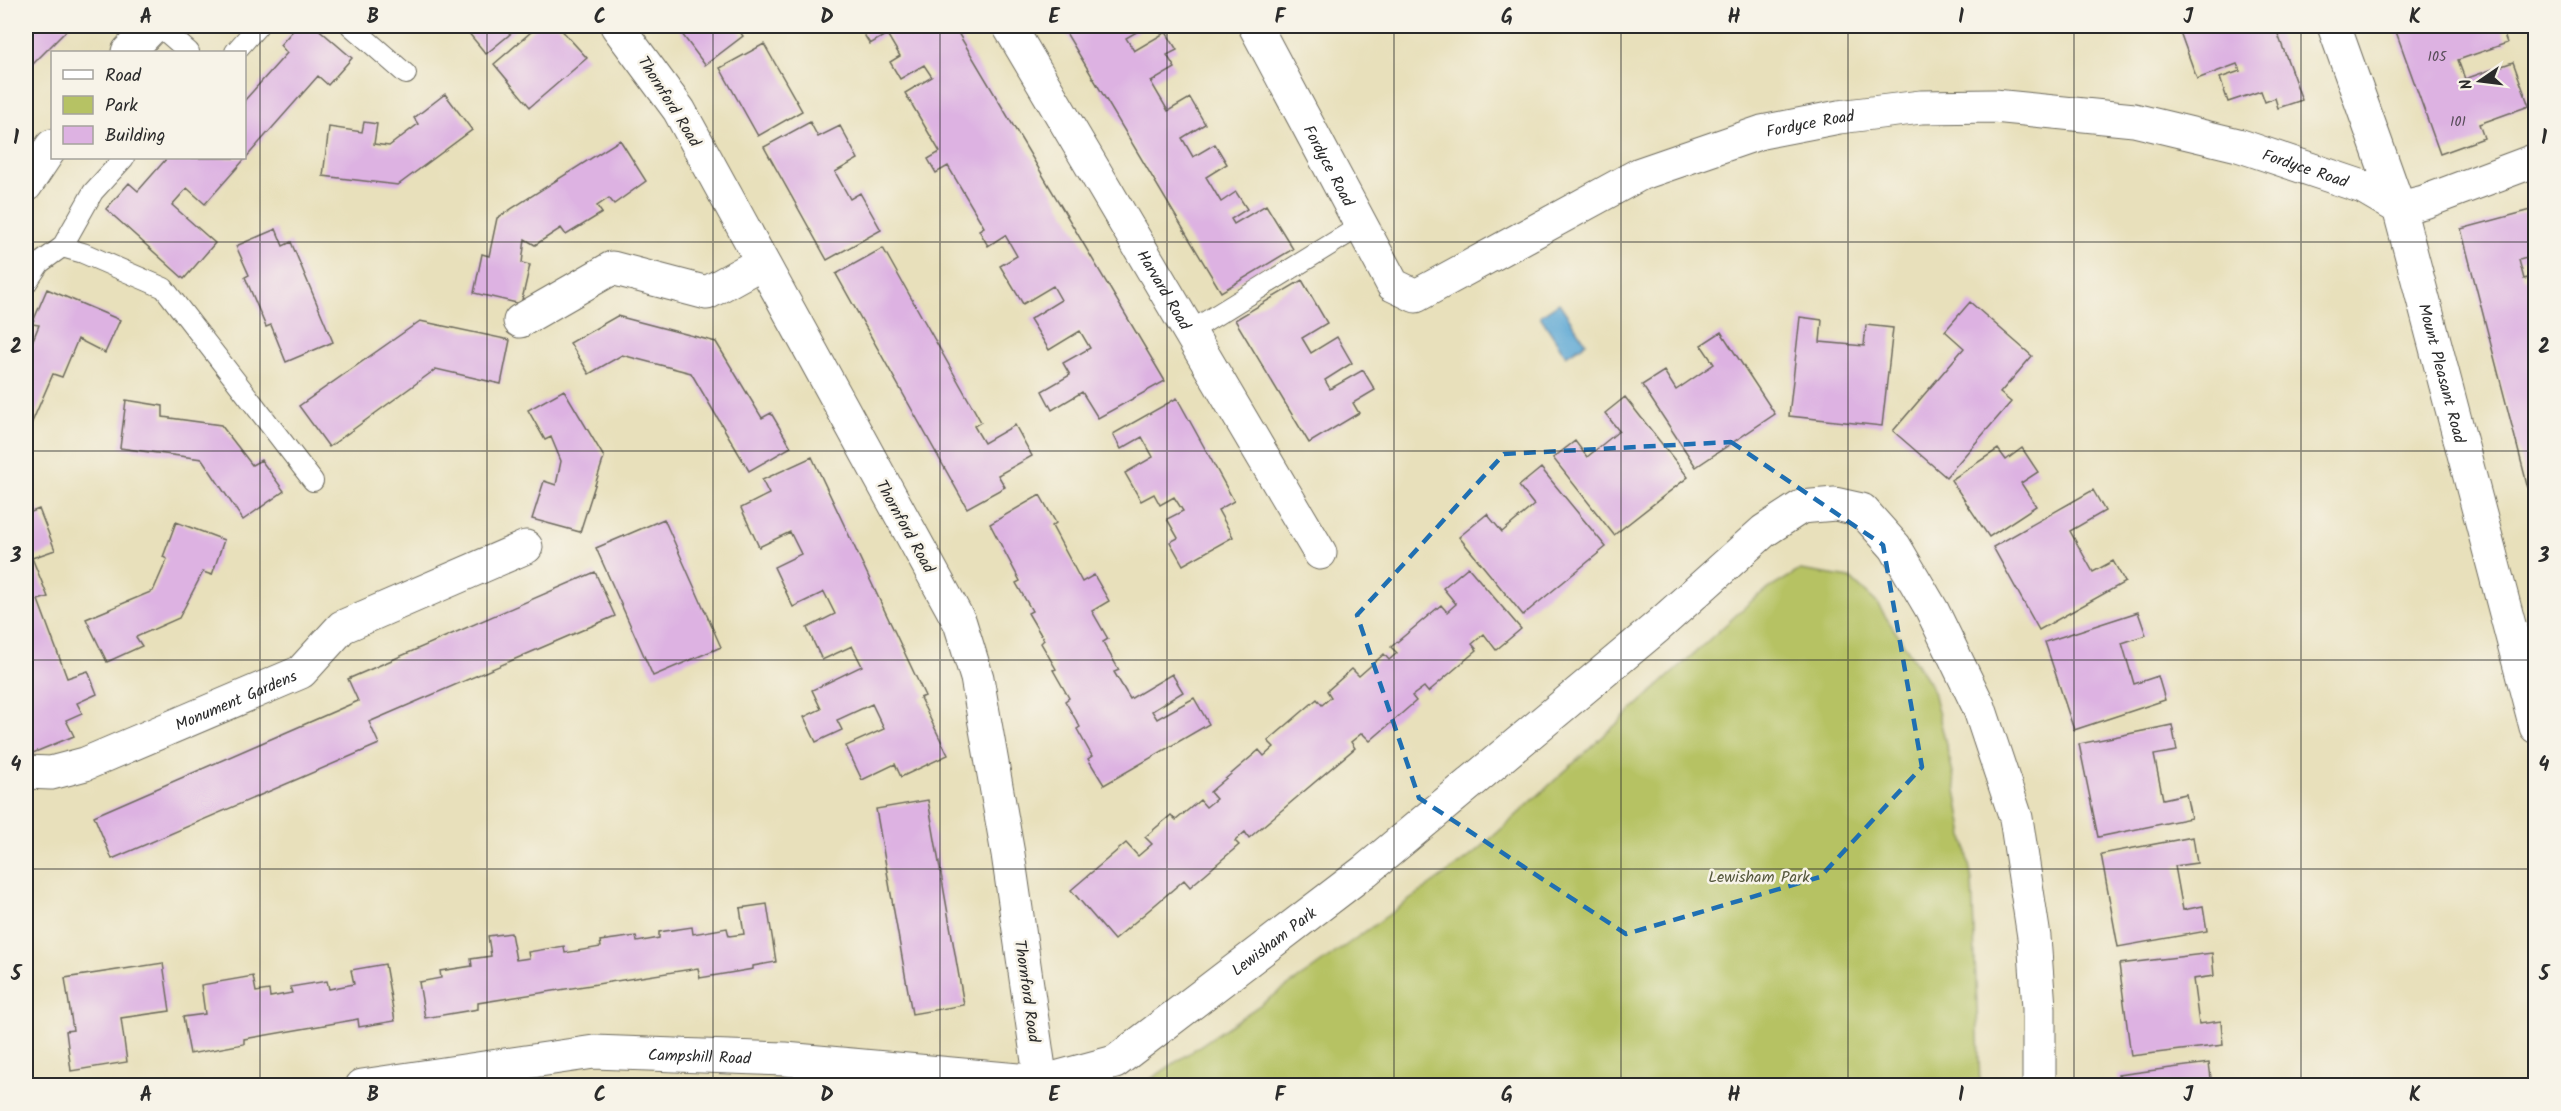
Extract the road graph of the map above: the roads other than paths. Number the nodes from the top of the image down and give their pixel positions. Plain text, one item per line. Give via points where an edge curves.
1 (153, 26) edge
2 (159, 26) edge
3 (258, 26) edge
4 (351, 26) edge
5 (617, 26) edge
6 (1009, 26) edge
7 (1255, 26) edge
8 (2334, 26) edge
9 (129, 51) edge
10 (188, 51) edge
11 (235, 51) edge
12 (406, 74) dead end
13 (51, 148) edge
14 (123, 159) edge
15 (2535, 160) edge
16 (26, 185) edge
17 (2399, 208) junction
18 (1362, 225) junction
19 (62, 247) junction
20 (761, 263) junction
21 (26, 284) edge
22 (520, 321) dead end
23 (1190, 332) junction
24 (313, 481) dead end
25 (526, 547) dead end
26 (1320, 553) dead end
27 (2535, 727) edge
28 (26, 772) edge
29 (839, 1074) edge
30 (1041, 1084) edge
31 (362, 1086) edge
32 (2039, 1086) edge

1 - 9 street
2 - 10 lane
3 - 11 lane
4 - 12 lane
5 - 20 street, Thornford Road via 679,110
6 - 23 street, Harvard Road
7 - 18 street, Fordyce Road
8 - 17 street, Mount Pleasant Road
13 - 16 street
14 - 19 lane via 93,192
15 - 17 street
17 - 18 street, Fordyce Road via 2363,187 2238,144 2134,120 2066,111 1973,106 1921,107 1839,117 1762,132 1640,174 1416,296 1393,285
17 - 27 street, Mount Pleasant Road
18 - 23 lane
19 - 21 lane via 40,263
19 - 24 lane via 164,288
20 - 22 street via 707,293 612,268
20 - 30 street, Thornford Road via 960,623 980,690
23 - 26 street, Harvard Road
25 - 28 street, Monument Gardens via 342,627 301,672 85,764 51,774
29 - 30 street, Campshill Road
29 - 31 street, Campshill Road via 594,1052
30 - 32 street, Lewisham Park via 1115,1062 1365,871 1657,627 1764,531 1801,507 1835,504 1862,510 1895,547 1932,610 1979,707 2016,818 2034,938

